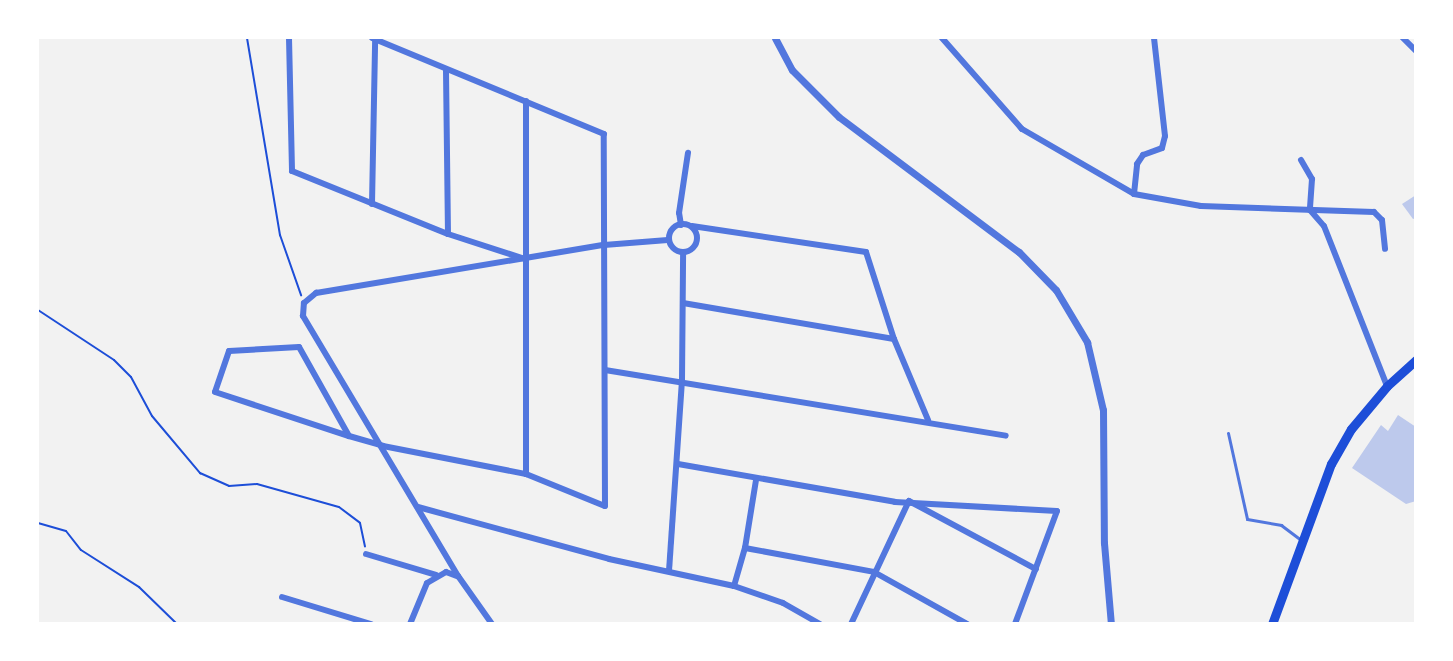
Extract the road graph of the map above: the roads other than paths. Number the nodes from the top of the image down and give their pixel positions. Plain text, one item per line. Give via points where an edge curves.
1 (289, 38) edge
2 (775, 38) edge
3 (942, 38) edge
4 (1154, 38) edge
5 (1402, 38) edge
6 (373, 39) edge
7 (1416, 51) edge
8 (446, 71) junction
9 (526, 101) junction
10 (688, 153) dead end
11 (1301, 160) dead end
12 (1134, 194) junction
13 (372, 204) junction
14 (1311, 210) junction
15 (681, 225) junction
16 (693, 226) junction
17 (448, 234) junction
18 (668, 240) junction
19 (604, 245) junction
20 (1385, 249) dead end
21 (683, 253) junction
22 (525, 259) junction
23 (683, 303) junction
24 (894, 339) junction
25 (1416, 360) edge
26 (605, 370) junction
27 (682, 380) junction
28 (1387, 386) junction
29 (928, 420) junction
30 (1228, 433) dead end
31 (349, 436) junction
32 (1006, 436) dead end
33 (383, 446) junction
34 (678, 464) junction
35 (526, 474) junction
36 (756, 480) junction
37 (909, 501) junction
38 (418, 507) junction
39 (1301, 540) junction
40 (745, 548) junction
41 (366, 554) road end
42 (1036, 569) junction
43 (669, 571) junction
44 (874, 572) junction
45 (436, 575) junction
46 (458, 576) junction
47 (734, 586) junction
48 (282, 597) dead end
49 (370, 624) edge
50 (410, 624) edge
51 (492, 624) edge
52 (820, 624) edge
53 (851, 624) edge
54 (967, 624) edge
55 (1015, 624) edge
56 (1111, 624) edge
57 (1272, 624) edge

1 - 13 street via 292,171
2 - 56 street via 792,70 839,117 1019,252 1056,290 1087,342 1103,410 1104,543
3 - 12 street via 1022,129
4 - 12 street via 1165,135 1162,148 1143,155 1137,164
5 - 7 street
6 - 8 street
6 - 13 street
8 - 9 street
8 - 17 street
9 - 19 street via 604,134
9 - 22 street
10 - 15 street via 680,196
11 - 14 street via 1312,178
12 - 14 street via 1201,206
13 - 17 street
14 - 20 street via 1374,212 1382,220
14 - 28 street via 1324,226
15 - 16 street
15 - 18 street via 671,230
16 - 21 street via 693,248
16 - 24 street via 866,252
17 - 22 street
18 - 19 street
18 - 21 street via 673,250
19 - 22 street
19 - 26 street
21 - 23 street
22 - 33 street via 316,293 304,303 303,316
22 - 35 street
23 - 24 street
23 - 27 street
24 - 29 street
25 - 28 main road
26 - 27 street
26 - 35 street via 605,506
27 - 29 street
27 - 34 street
28 - 39 main road via 1351,429 1331,464
29 - 32 street
30 - 39 lane via 1247,519 1281,525
31 - 31 street via 215,392 229,351 299,347
31 - 33 street
33 - 35 street
33 - 38 street
34 - 36 street
34 - 43 street
36 - 37 street
36 - 40 street
37 - 42 street
37 - 42 street via 1057,511
37 - 44 street
38 - 43 street
38 - 46 street
39 - 57 main road
40 - 44 street
40 - 47 street
41 - 45 street
42 - 55 street
43 - 47 street
44 - 53 street
44 - 54 street
45 - 46 street via 446,572
45 - 50 street via 426,583
46 - 51 street
47 - 52 street via 783,603
48 - 49 street

